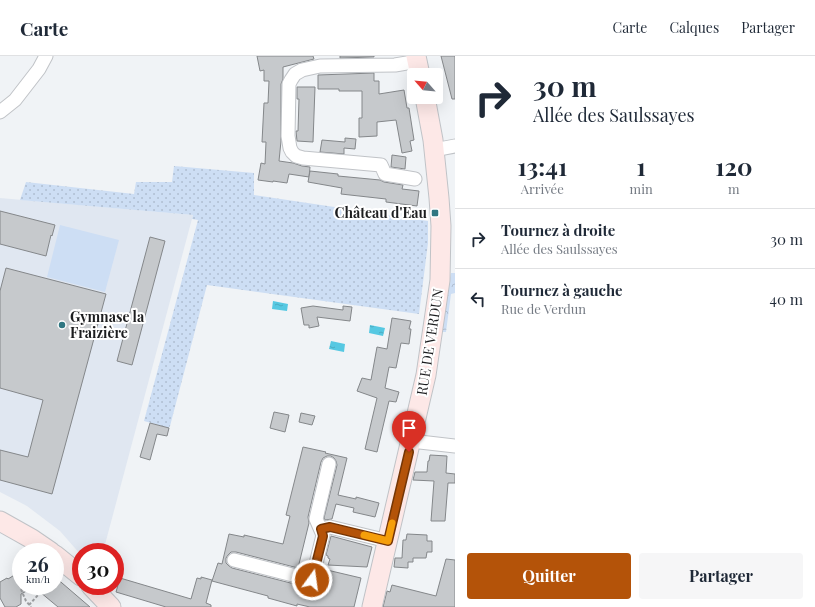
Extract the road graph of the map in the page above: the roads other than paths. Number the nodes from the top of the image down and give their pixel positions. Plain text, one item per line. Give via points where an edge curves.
1 (46, 56) edge
2 (418, 64) edge
3 (426, 104) edge
4 (0, 112) edge
5 (455, 146) edge
6 (434, 150) junction
7 (415, 179) dead end
8 (411, 441) junction
9 (455, 446) edge
10 (329, 464) dead end
11 (0, 521) edge
12 (321, 529) junction
13 (388, 541) junction
14 (38, 543) edge
15 (234, 560) dead end
16 (64, 562) edge
17 (72, 569) edge
18 (100, 595) edge
19 (111, 607) edge
20 (372, 607) edge

1 - 4 street via 15,100
2 - 7 street via 320,66 302,70 289,84 288,136 290,148 296,156 315,160 382,165 386,174
3 - 6 street, RUE DE VERDUN
5 - 6 street
6 - 8 street, RUE DE VERDUN via 441,226 440,280 426,376
8 - 9 street
8 - 13 street, RUE DE VERDUN
10 - 12 street via 316,519
11 - 14 street
12 - 13 street via 330,527
12 - 15 street via 323,536 312,580
13 - 20 street, RUE DE VERDUN
16 - 17 street
18 - 19 street

